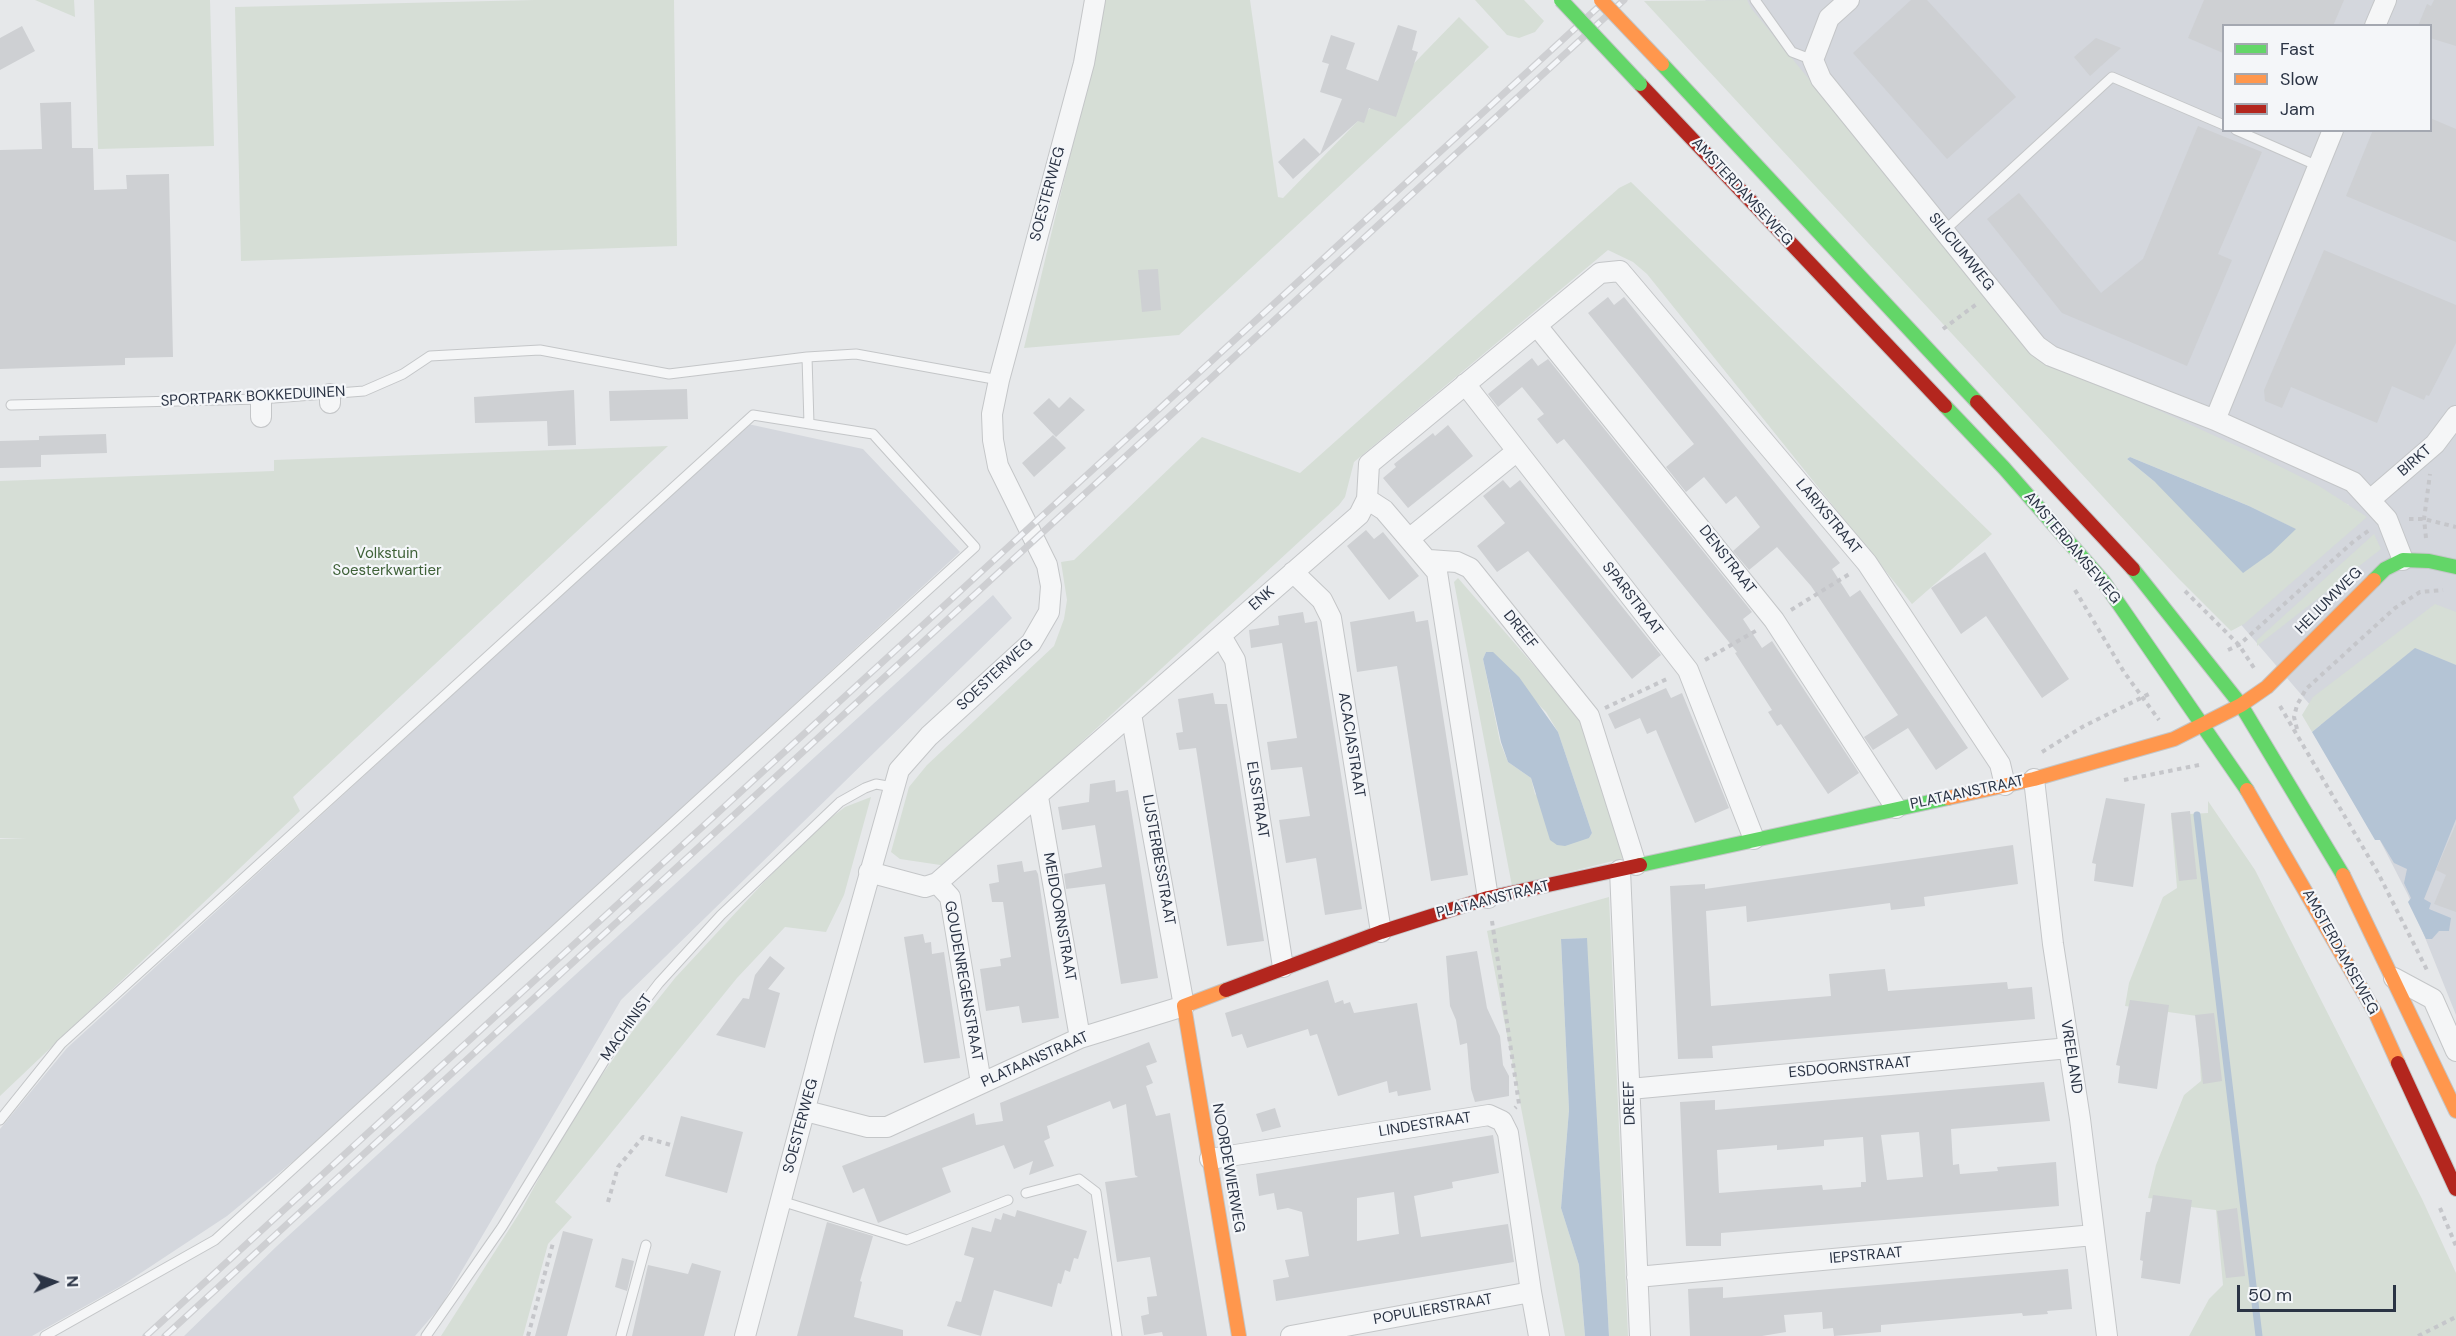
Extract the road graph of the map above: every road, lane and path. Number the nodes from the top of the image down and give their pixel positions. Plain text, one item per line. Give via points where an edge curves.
1 (1095, 0) edge
2 (1561, 0) edge
3 (1601, 0) edge
4 (1755, 0) edge
5 (1849, 0) edge
6 (2386, 0) edge
7 (2376, 24) edge
8 (1813, 60) junction
9 (2222, 125) edge
10 (2241, 132) edge
11 (2331, 132) edge
12 (2318, 166) junction
13 (1944, 231) junction
14 (1971, 309) dead end
15 (1537, 326) junction
16 (1938, 333) dead end
17 (807, 357) junction
18 (999, 380) junction
19 (1465, 384) junction
20 (11, 405) dead end
21 (2456, 416) edge
22 (2215, 420) junction
23 (809, 424) junction
24 (2435, 444) junction
25 (1517, 451) junction
26 (1367, 499) junction
27 (2370, 500) junction
28 (2387, 519) junction
29 (2424, 519) junction
30 (2456, 527) edge
31 (1409, 539) junction
32 (1429, 560) junction
33 (2403, 560) junction
34 (1867, 563) junction
35 (2456, 567) edge
36 (1293, 572) junction
37 (2447, 591) dead end
38 (1774, 620) junction
39 (1221, 636) junction
40 (2239, 645) dead end
41 (1688, 670) junction
42 (2267, 687) junction
43 (2141, 698) dead end
44 (2241, 705) junction
45 (1131, 714) junction
46 (1589, 716) junction
47 (2203, 726) junction
48 (2298, 733) junction
49 (2034, 779) junction
50 (2006, 785) junction
51 (893, 787) junction
52 (1038, 797) junction
53 (1896, 808) junction
54 (1754, 839) junction
55 (1628, 868) junction
56 (869, 872) junction
57 (937, 883) junction
58 (1488, 898) junction
59 (1381, 932) junction
60 (1283, 967) junction
61 (2394, 978) junction
62 (2433, 999) junction
63 (1184, 1006) junction
64 (1080, 1038) junction
65 (2069, 1048) junction
66 (2456, 1051) edge
67 (981, 1083) junction
68 (1630, 1089) junction
69 (806, 1111) junction
70 (2456, 1111) edge
71 (0, 1120) edge
72 (1502, 1120) junction
73 (671, 1145) dead end
74 (1210, 1159) junction
75 (2456, 1189) edge
76 (1026, 1193) dead end
77 (1008, 1200) dead end
78 (781, 1201) junction
79 (608, 1202) dead end
80 (2094, 1235) junction
81 (553, 1243) dead end
82 (646, 1245) dead end
83 (1637, 1277) junction
84 (1532, 1292) junction
85 (2456, 1317) edge
86 (45, 1336) edge
87 (426, 1336) edge
88 (528, 1336) edge
89 (621, 1336) edge
90 (745, 1336) edge
91 (1117, 1336) edge
92 (1239, 1336) edge
93 (1291, 1336) edge
94 (1539, 1336) edge
95 (1640, 1336) edge
96 (2108, 1336) edge
97 (2418, 1336) edge

1 - 18 street, SOESTERWEG via 1084,63
2 - 47 main road, AMSTERDAMSEWEG, bridge via 2004,468 2103,581
3 - 44 main road, AMSTERDAMSEWEG, bridge via 2130,565
4 - 8 lane via 1792,52
5 - 8 street via 1829,18
6 - 7 street
8 - 13 street, SILICIUMWEG via 1821,79
9 - 13 lane via 2112,77
10 - 12 lane
11 - 12 street
12 - 22 street
13 - 22 street, SILICIUMWEG via 2037,346 2051,356
14 - 16 path
15 - 19 street
15 - 34 street, LARIXSTRAAT via 1600,273 1620,271
15 - 38 street, DENSTRAAT
17 - 18 lane, SPORTPARK BOKKEDUINEN via 877,356
17 - 20 lane, SPORTPARK BOKKEDUINEN via 669,374 540,350 430,356 403,374 364,391 261,408
17 - 23 lane
18 - 51 street, SOESTERWEG via 992,414 998,466 1047,565 1051,586 1049,612 1031,643 929,736 899,770
19 - 25 street, SPARSTRAAT
19 - 26 street via 1369,464
21 - 24 street, BIRKT
22 - 27 street, SILICIUMWEG via 2353,482
23 - 71 lane via 753,415 61,1044
23 - 86 lane via 873,434 975,547 215,1240
24 - 27 street, BIRKT
24 - 29 path
25 - 31 street
25 - 41 street, SPARSTRAAT
26 - 31 street via 1384,510
26 - 36 street, ENK via 1359,514
27 - 28 street, SILICIUMWEG
28 - 29 path
28 - 33 street, SILICIUMWEG
28 - 40 path, HELIUMWEG via 2354,541
29 - 30 path
31 - 32 street
32 - 46 street, DREEF via 1457,562 1470,568
32 - 58 street via 1437,572
33 - 35 main road
33 - 42 main road, HELIUMWEG via 2385,569
34 - 38 path
34 - 50 street, LARIXSTRAAT via 2000,764
36 - 39 street, ENK
36 - 59 street, ACACIASTRAAT via 1322,600 1331,618
37 - 48 path via 2421,592 2395,608 2306,689 2296,705
38 - 41 path
38 - 53 street, DENSTRAAT
39 - 45 street, ENK
39 - 60 street, ELSSTRAAT via 1235,660
41 - 46 path
41 - 54 street, SPARSTRAAT
42 - 44 main road, HELIUMWEG
42 - 48 path
43 - 49 path via 2043,749
44 - 47 main road, PLATAANSTRAAT
44 - 61 main road, AMSTERDAMSEWEG via 2339,867
45 - 52 street, ENK
45 - 63 street, LIJSTERBESSTRAAT
46 - 55 street, DREEF
47 - 49 main road, PLATAANSTRAAT via 2174,739
47 - 75 main road, AMSTERDAMSEWEG via 2262,812 2376,1014
48 - 62 path via 2430,976
49 - 50 main road, PLATAANSTRAAT
49 - 65 street, VREELAND
50 - 53 main road, PLATAANSTRAAT
51 - 56 street, SOESTERWEG
51 - 87 lane, MACHINIST via 876,784 840,802 715,921 659,983 625,1028 502,1227
52 - 57 street, ENK
52 - 64 street, MEIDOORNSTRAAT
53 - 54 main road, PLATAANSTRAAT
54 - 55 main road, PLATAANSTRAAT
55 - 58 main road, PLATAANSTRAAT
55 - 68 street, DREEF
56 - 57 street via 925,886
56 - 69 street, SOESTERWEG
57 - 67 street, GOUDENREGENSTRAAT via 950,897
58 - 59 main road, PLATAANSTRAAT
58 - 72 path via 1519,1104
59 - 60 main road, PLATAANSTRAAT
60 - 63 main road, PLATAANSTRAAT
61 - 62 street
61 - 70 main road, AMSTERDAMSEWEG
62 - 66 street
63 - 64 street, PLATAANSTRAAT
63 - 74 main road, NOORDEWIERWEG
64 - 67 street, PLATAANSTRAAT
65 - 68 street, ESDOORNSTRAAT
65 - 80 street, VREELAND
67 - 69 street, PLATAANSTRAAT via 887,1127 868,1127
68 - 83 street, DREEF
69 - 78 street, SOESTERWEG
72 - 74 street, LINDESTRAAT via 1489,1115
72 - 84 street via 1508,1133
73 - 79 path via 643,1137 618,1167
74 - 92 main road, NOORDEWIERWEG
76 - 91 lane via 1079,1179 1096,1192
77 - 78 lane via 908,1240
78 - 90 street, SOESTERWEG
80 - 83 street, IEPSTRAAT
80 - 96 street, VREELAND
81 - 88 path
82 - 89 lane
83 - 95 street, DREEF
84 - 93 street, POPULIERSTRAAT
84 - 94 street
85 - 97 path

